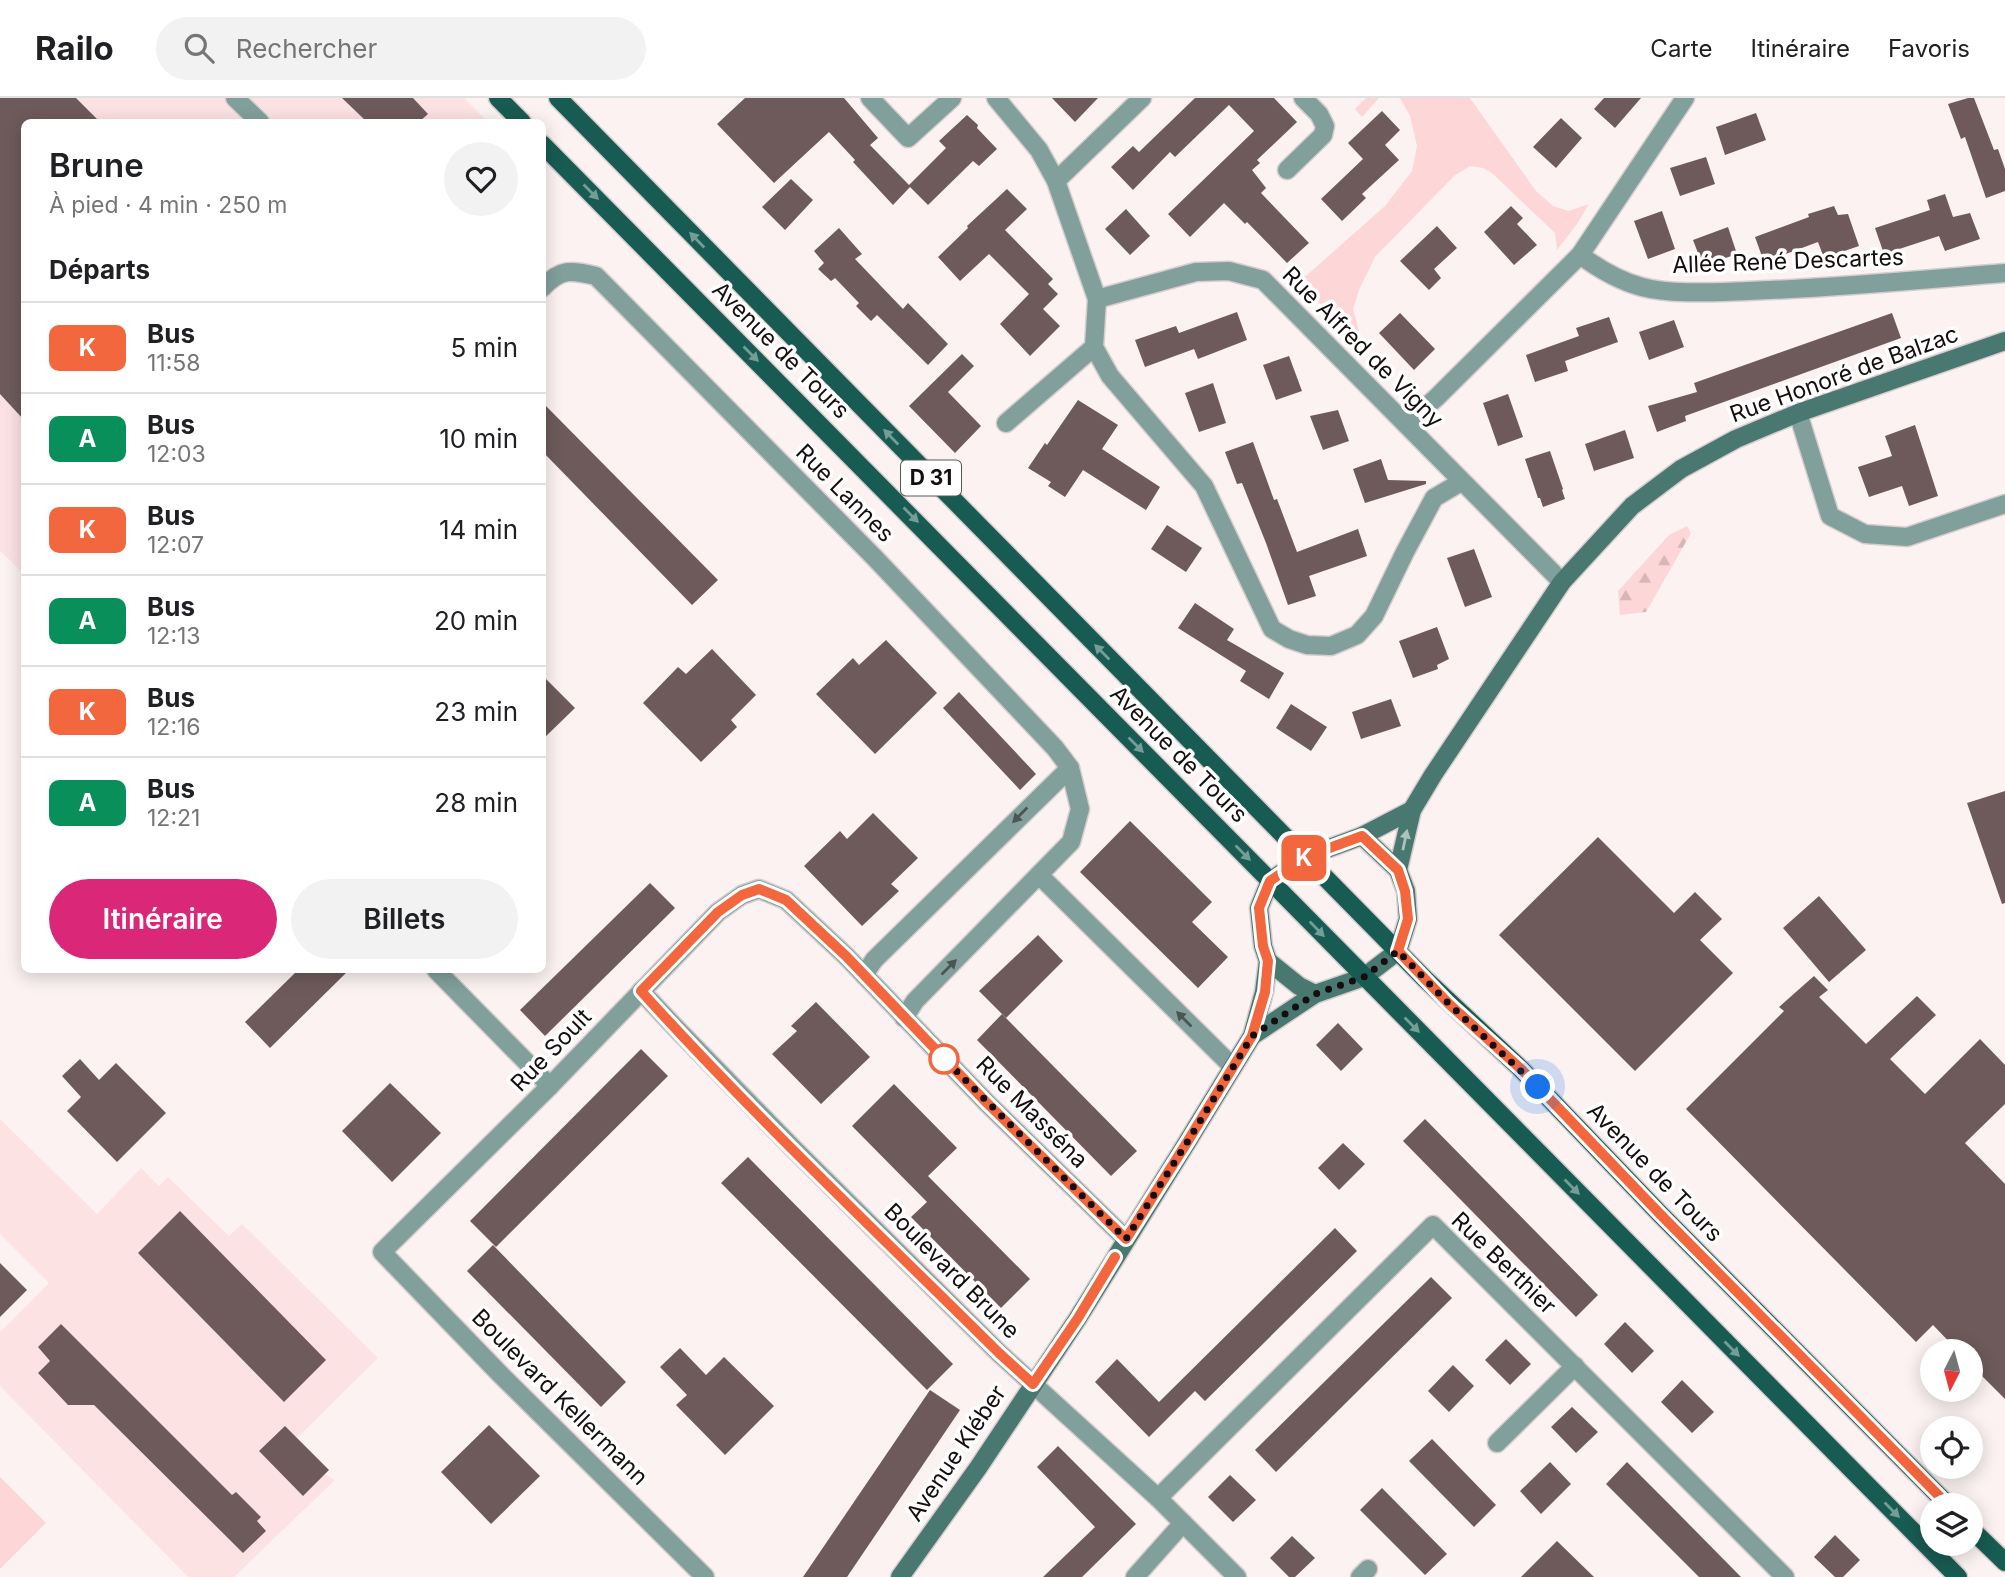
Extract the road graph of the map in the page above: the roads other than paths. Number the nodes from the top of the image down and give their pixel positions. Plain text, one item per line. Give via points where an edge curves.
1 (235, 98) edge
2 (498, 98) edge
3 (558, 98) edge
4 (870, 98) edge
5 (952, 98) edge
6 (996, 98) edge
7 (1142, 98) edge
8 (1303, 98) edge
9 (1685, 98) edge
10 (257, 119) edge
11 (519, 119) edge
12 (546, 148) edge
13 (1287, 170) dead end
14 (1056, 181) junction
15 (1580, 256) junction
16 (2005, 273) edge
17 (546, 284) edge
18 (1097, 299) junction
19 (2005, 341) edge
20 (1094, 347) junction
21 (1798, 413) junction
22 (1006, 423) dead end
23 (1406, 424) junction
24 (1461, 482) junction
25 (2005, 504) edge
26 (1562, 582) junction
27 (1070, 768) junction
28 (1412, 810) junction
29 (1362, 836) junction
30 (1305, 857) junction
31 (1398, 870) junction
32 (1039, 875) junction
33 (1270, 881) junction
34 (759, 889) joint
35 (1398, 951) junction
36 (1268, 961) junction
37 (439, 973) edge
38 (864, 975) junction
39 (1364, 977) junction
40 (641, 991) junction
41 (1315, 994) junction
42 (904, 1018) junction
43 (1252, 1036) junction
44 (1233, 1067) junction
45 (550, 1086) junction
46 (1126, 1239) junction
47 (382, 1252) joint
48 (1575, 1366) junction
49 (1033, 1384) junction
50 (1497, 1443) dead end
51 (1936, 1493) edge
52 (1158, 1498) junction
53 (1183, 1523) junction
54 (1983, 1541) edge
55 (2005, 1562) edge
56 (705, 1577) edge
57 (900, 1577) edge
58 (1135, 1577) edge
59 (1237, 1577) edge
60 (1785, 1577) edge
61 (1958, 1577) edge

1 - 10 street
2 - 11 main road
30 -> 3 main road, Avenue de Tours / D 31
4 - 5 street via 908,138
6 - 14 street via 1039,150
7 - 14 street
8 - 13 street via 1319,114 1325,126 1323,135
9 - 15 street
12 -> 33 main road, Avenue de Tours
14 - 18 street
15 - 16 street, Allée René Descartes via 1643,288 1703,292
15 - 23 street
17 - 27 street, Rue Lannes via 573,270 596,276 874,557
18 - 20 street
18 - 23 street, Rue Alfred de Vigny via 1196,272 1229,271 1263,280
19 - 21 street, Rue Honoré de Balzac
20 - 22 street
20 - 24 street via 1110,376 1204,486 1272,629 1289,639 1331,646 1357,635 1374,616 1434,498
21 - 25 street via 1830,516 1865,534 1907,537
21 - 26 street, Rue Honoré de Balzac via 1736,439 1681,470 1632,506
23 - 24 street, Rue Alfred de Vigny
24 - 26 street, Rue Alfred de Vigny
26 - 28 street, Rue Honoré de Balzac
27 - 32 street, Rue Lannes via 1080,809 1071,842
27 -> 38 street
28 - 29 street
31 -> 28 street
29 - 30 street
29 - 31 street
30 - 33 street
30 - 35 main road, Avenue de Tours / D 31
31 - 35 street via 1408,919
42 -> 32 street, Rue Lannes via 915,1001
44 -> 32 street
33 - 36 street via 1259,908
33 -> 39 main road, Avenue de Tours
34 - 38 street, Rue Masséna via 786,900
34 - 40 street, Rue Soult via 718,912
35 - 39 street
35 - 51 main road, Avenue de Tours / D 31 via 1521,1069
36 - 41 street
36 - 43 street via 1265,992
37 - 45 street
38 - 42 street, Rue Masséna
39 - 41 street
39 -> 61 main road, Avenue de Tours
40 - 45 street, Rue Soult
40 - 49 street, Boulevard Brune
41 - 43 street
42 - 46 street, Rue Masséna
43 - 44 street, Avenue Kléber
44 - 46 street, Avenue Kléber
45 - 47 street, Rue Soult
46 - 49 street, Avenue Kléber
47 - 56 street, Boulevard Kellermann
48 - 50 street
48 - 52 street, Rue Berthier via 1433,1225
48 - 60 street, Rue Berthier
49 - 52 street, Boulevard Brune
49 - 57 street, Avenue Kléber
52 - 53 street, Boulevard Brune
53 - 58 street
53 - 59 street, Boulevard Brune
54 - 55 main road

